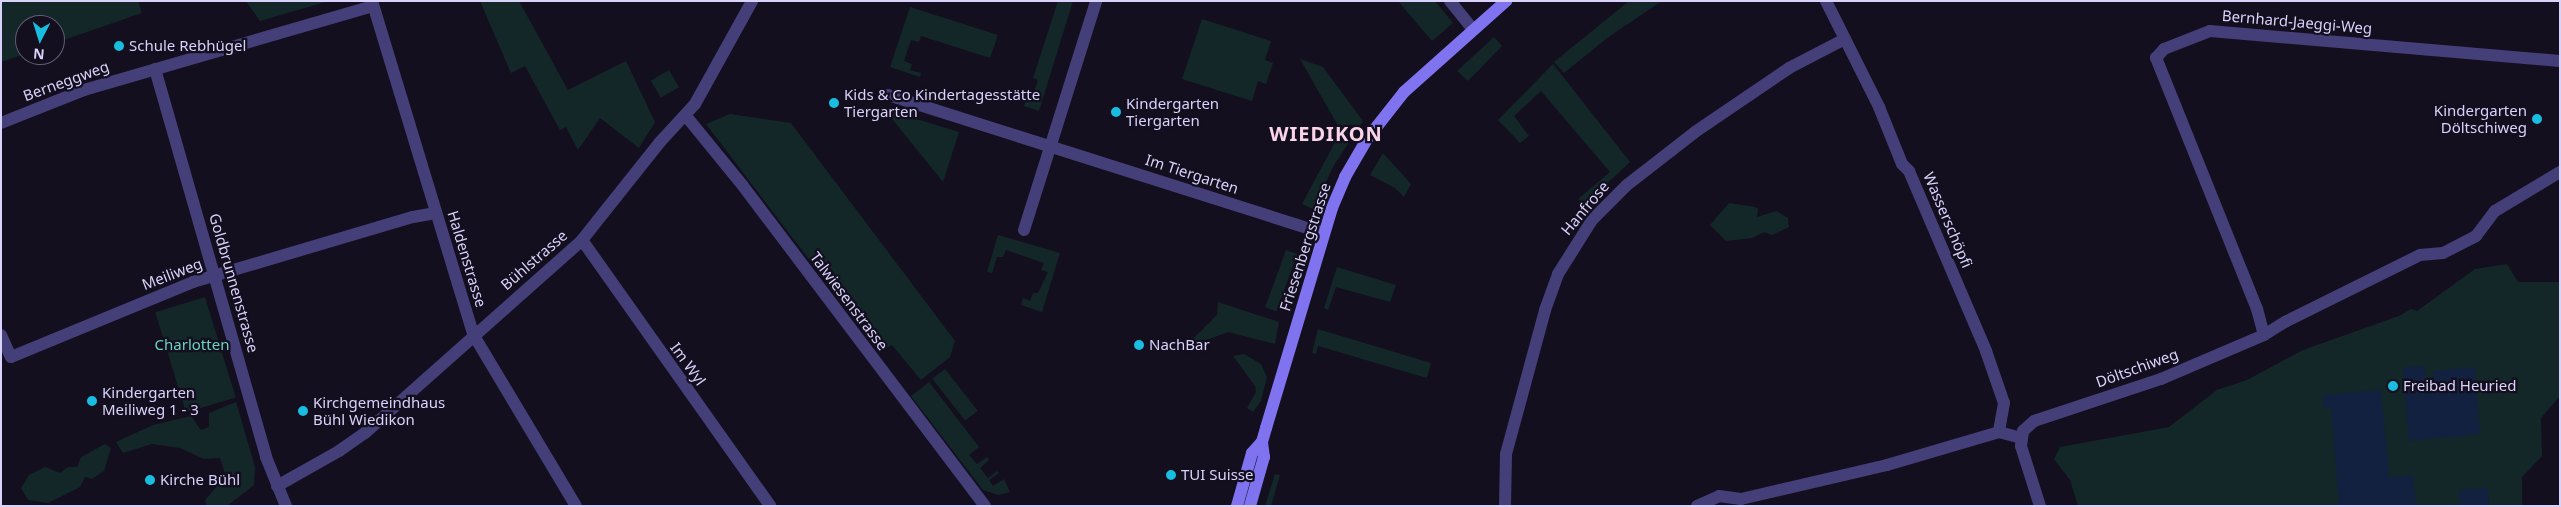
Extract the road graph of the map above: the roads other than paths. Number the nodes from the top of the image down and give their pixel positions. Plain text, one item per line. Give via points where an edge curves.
1 (752, 1) edge
2 (1096, 1) edge
3 (1450, 1) edge
4 (1506, 1) edge
5 (1826, 1) edge
6 (372, 4) edge
7 (1473, 29) junction
8 (1845, 39) junction
9 (2560, 61) edge
10 (155, 69) junction
11 (888, 95) dead end
12 (686, 116) junction
13 (1, 123) edge
14 (1050, 146) junction
15 (2560, 172) edge
16 (436, 213) junction
17 (1024, 230) dead end
18 (1324, 233) junction
19 (582, 240) junction
20 (215, 275) junction
21 (473, 334) junction
22 (1, 335) edge
23 (2264, 335) junction
24 (1994, 434) junction
25 (2021, 438) junction
26 (1262, 442) junction
27 (277, 486) junction
28 (286, 506) edge
29 (576, 506) edge
30 (770, 506) edge
31 (985, 506) edge
32 (1237, 506) edge
33 (1250, 506) edge
34 (1505, 506) edge
35 (1697, 506) edge
36 (2040, 506) edge

1 - 12 street, Bühlstrasse
2 - 14 street
3 - 7 street
4 - 7 street, Friesenbergstrasse
5 - 8 street, Wasserschöpfi
6 - 10 street, Berneggweg
6 - 16 street, Haldenstrasse
7 - 18 street, Friesenbergstrasse via 1418,76 1367,139 1337,193
8 - 24 street, Wasserschöpfi via 1879,107 1902,164 1910,171 2002,394 2004,413
8 - 34 street, Hanfrose via 1781,74 1695,132 1627,185 1592,220 1568,255 1551,292 1506,454
9 - 23 street, Bernhard-Jaeggi-Weg via 2210,31 2164,49 2156,58 2257,309
10 - 13 street, Berneggweg via 84,90
10 - 20 street, Goldbrunnenstrasse
11 - 14 street, Im Tiergarten
12 - 19 street, Bühlstrasse via 660,142
12 - 31 street, Talwiesenstrasse
14 - 17 street
14 - 18 street, Im Tiergarten
15 - 23 street, Döltschiweg via 2494,211 2476,236 2443,253 2420,255
16 - 20 street, Meiliweg
16 - 21 street, Haldenstrasse
18 - 26 street, Friesenbergstrasse
19 - 21 street, Bühlstrasse
19 - 30 street, Im Wyl
20 - 22 street, Meiliweg via 11,357
20 - 27 street, Goldbrunnenstrasse
21 - 27 street, Bühlstrasse via 365,433
21 - 29 street, Haldenstrasse
23 - 25 street, Döltschiweg via 2161,378 2034,421 2025,428
24 - 25 street
24 - 35 street via 1877,467 1741,499 1718,496
25 - 36 street
26 - 32 street, Friesenbergstrasse via 1252,453
26 - 33 street, Friesenbergstrasse via 1264,457
27 - 28 street, Goldbrunnenstrasse

